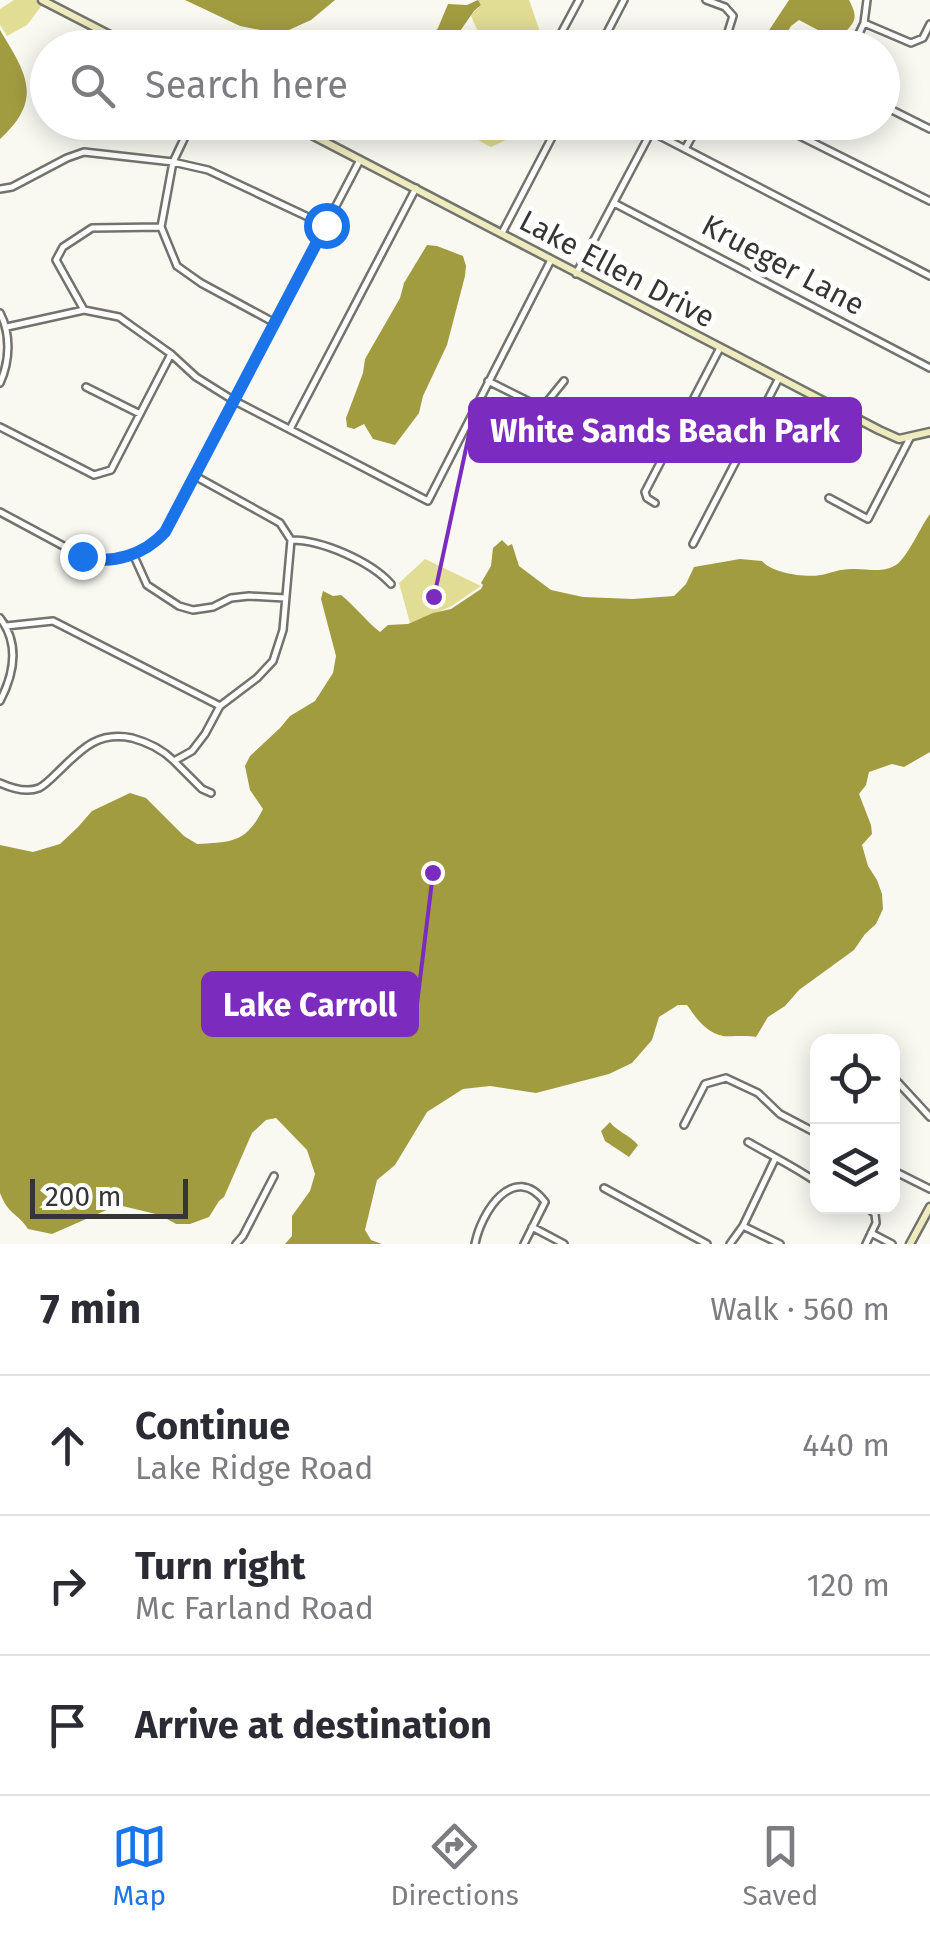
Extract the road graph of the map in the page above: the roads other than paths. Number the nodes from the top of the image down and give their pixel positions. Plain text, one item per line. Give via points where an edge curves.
1 (42, 0) edge
2 (579, 0) edge
3 (624, 0) edge
4 (706, 0) edge
5 (868, 0) edge
6 (864, 24) junction
7 (930, 24) edge
8 (100, 30) edge
9 (563, 30) edge
10 (608, 30) edge
11 (729, 30) edge
12 (861, 30) edge
13 (879, 30) edge
14 (900, 39) edge
15 (900, 114) edge
16 (930, 129) edge
17 (183, 140) edge
18 (322, 140) edge
19 (551, 140) edge
20 (647, 140) edge
21 (667, 140) edge
22 (691, 140) edge
23 (808, 140) edge
24 (686, 149) junction
25 (360, 160) junction
26 (172, 162) junction
27 (416, 188) junction
28 (0, 189) edge
29 (930, 201) edge
30 (614, 203) junction
31 (326, 225) junction
32 (161, 226) junction
33 (502, 234) junction
34 (551, 260) junction
35 (576, 274) junction
36 (930, 276) edge
37 (84, 310) junction
38 (0, 313) edge
39 (275, 322) junction
40 (8, 327) junction
41 (720, 348) junction
42 (171, 354) junction
43 (930, 368) edge
44 (779, 378) junction
45 (488, 381) junction
46 (564, 381) dead end
47 (0, 383) edge
48 (86, 386) dead end
49 (233, 400) junction
50 (140, 414) junction
51 (0, 427) edge
52 (290, 429) junction
53 (930, 432) edge
54 (910, 438) junction
55 (194, 476) junction
56 (829, 498) dead end
57 (655, 503) dead end
58 (3, 514) edge
59 (0, 527) edge
60 (291, 540) junction
61 (694, 544) dead end
62 (133, 554) junction
63 (392, 584) dead end
64 (286, 598) junction
65 (0, 618) edge
66 (6, 626) junction
67 (0, 701) edge
68 (220, 706) junction
69 (174, 761) junction
70 (0, 783) edge
71 (212, 793) dead end
72 (900, 1085) edge
73 (930, 1117) edge
74 (684, 1125) dead end
75 (810, 1130) edge
76 (748, 1142) dead end
77 (775, 1158) junction
78 (900, 1174) edge
79 (274, 1176) dead end
80 (810, 1177) edge
81 (604, 1188) dead end
82 (930, 1189) edge
83 (930, 1207) edge
84 (876, 1214) edge
85 (742, 1226) junction
86 (532, 1227) junction
87 (871, 1233) junction
88 (236, 1244) edge
89 (475, 1244) edge
90 (524, 1244) edge
91 (564, 1244) edge
92 (707, 1244) edge
93 (730, 1244) edge
94 (780, 1244) edge
95 (866, 1244) edge
96 (892, 1244) edge
97 (910, 1244) edge

1 - 8 street
2 - 9 street
3 - 10 street
4 - 11 street via 733,16
5 - 6 street
6 - 12 street
6 - 13 street
7 - 14 street via 923,38
15 - 16 street
17 - 26 street
18 - 25 street, Lake Ellen Drive
19 - 33 street
20 - 30 street
21 - 24 street
22 - 24 street
23 - 29 street
24 - 36 street
25 - 27 street, Lake Ellen Drive
25 - 31 street
26 - 28 street via 84,152
26 - 31 street via 208,170
26 - 32 street
27 - 33 street, Lake Ellen Drive
27 - 52 street
30 - 35 street
30 - 43 street, Krueger Lane
31 - 39 street
32 - 37 street via 92,228 63,247 56,260
32 - 39 street via 177,266
33 - 34 street, Lake Ellen Drive
34 - 35 street, Lake Ellen Drive
34 - 45 street
35 - 41 street, Lake Ellen Drive
37 - 40 street
37 - 42 street via 120,317
38 - 40 street
39 - 49 street
40 - 47 street
41 - 44 street, Lake Ellen Drive
41 - 57 street via 645,492
42 - 49 street
42 - 50 street
44 - 54 street, Lake Ellen Drive via 890,436
44 - 61 street
45 - 46 street via 542,408
45 - 52 street via 428,501
48 - 50 street
49 - 52 street
49 - 55 street
50 - 51 street via 110,470 94,475
53 - 54 street
54 - 56 street via 868,519
55 - 60 street via 280,523
55 - 62 street via 165,532
58 - 59 street
58 - 62 street via 82,556 113,560
60 - 63 street via 327,545
60 - 64 street
62 - 64 street via 146,585 179,606 193,610 231,598
64 - 68 street via 273,661
65 - 66 street
66 - 67 street via 14,656
66 - 68 street via 52,621
68 - 69 street via 192,751
69 - 70 street via 144,741 99,738 38,788
69 - 71 street
72 - 73 street
74 - 75 street via 706,1084 726,1078
76 - 77 street
77 - 80 street
77 - 85 street
78 - 82 street
79 - 88 street
81 - 92 street
83 - 97 street
84 - 87 street
85 - 93 street
85 - 94 street
86 - 89 street via 545,1202 522,1186 496,1200
86 - 90 street
86 - 91 street
87 - 95 street
87 - 96 street

